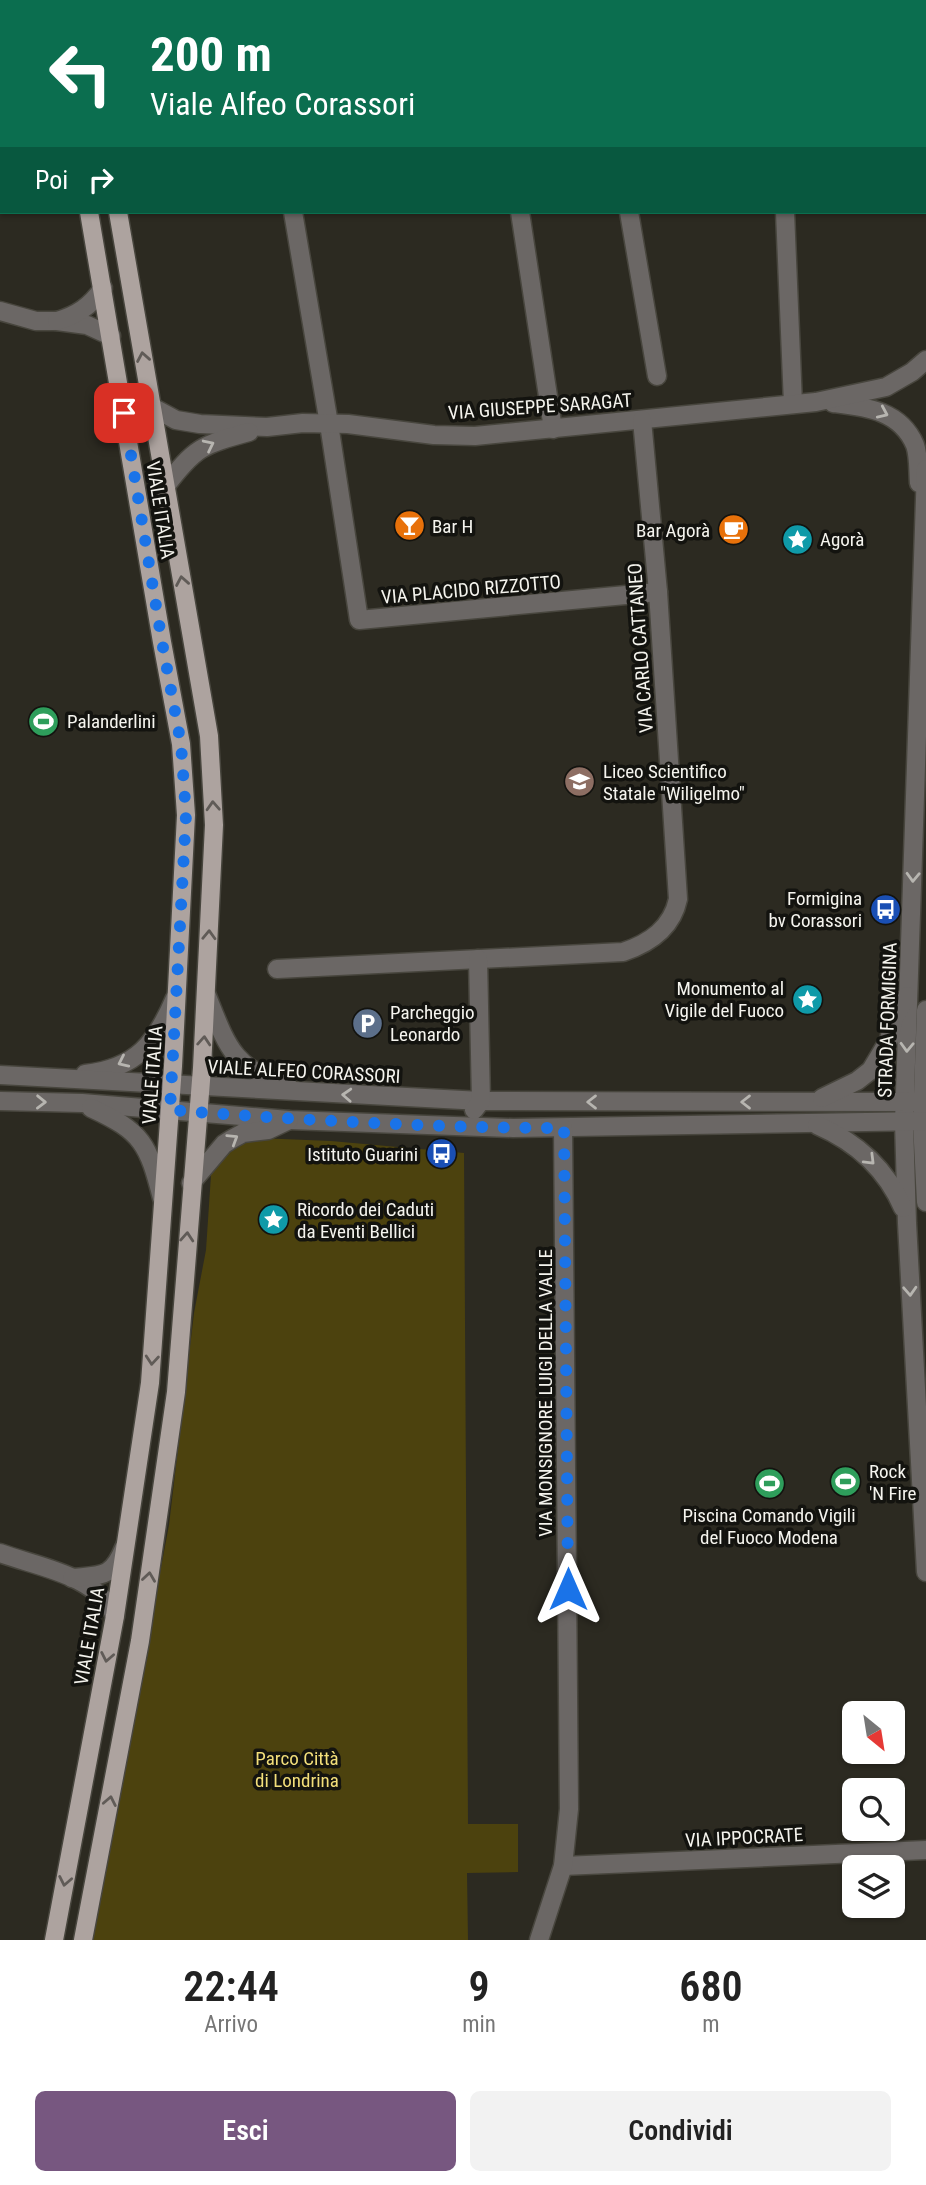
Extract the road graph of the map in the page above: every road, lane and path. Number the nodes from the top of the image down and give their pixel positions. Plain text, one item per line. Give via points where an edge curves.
1 (89, 214) edge
2 (118, 214) edge
3 (293, 214) edge
4 (520, 214) edge
5 (629, 214) edge
6 (785, 214) edge
7 (103, 288) junction
8 (0, 312) edge
9 (57, 321) junction
10 (111, 336) junction
11 (926, 360) edge
12 (657, 376) dead end
13 (816, 402) junction
14 (793, 404) junction
15 (152, 407) junction
16 (642, 420) junction
17 (329, 424) junction
18 (267, 427) junction
19 (553, 429) junction
20 (926, 470) edge
21 (165, 487) junction
22 (923, 515) junction
23 (658, 592) junction
24 (478, 959) junction
25 (277, 969) dead end
26 (178, 992) junction
27 (909, 993) junction
28 (207, 996) junction
29 (926, 1010) edge
30 (925, 1033) edge
31 (0, 1075) edge
32 (53, 1078) junction
33 (172, 1085) junction
34 (199, 1087) junction
35 (311, 1093) junction
36 (0, 1101) edge
37 (481, 1101) junction
38 (814, 1101) junction
39 (905, 1102) junction
40 (925, 1102) edge
41 (82, 1103) junction
42 (170, 1110) junction
43 (197, 1112) junction
44 (289, 1120) junction
45 (917, 1122) edge
46 (814, 1123) junction
47 (462, 1127) junction
48 (564, 1128) junction
49 (191, 1183) junction
50 (926, 1202) edge
51 (164, 1208) junction
52 (907, 1223) junction
53 (126, 1543) junction
54 (0, 1553) edge
55 (926, 1572) edge
56 (72, 1578) junction
57 (115, 1616) junction
58 (926, 1850) edge
59 (563, 1866) junction
60 (54, 1940) edge
61 (83, 1940) edge
62 (539, 1940) edge

1 - 7 main road, VIALE ITALIA
15 -> 2 main road, VIALE ITALIA
3 - 17 street
4 - 19 street
5 - 12 street
6 - 14 street
7 - 9 street via 84,309
7 - 10 main road, VIALE ITALIA
8 - 9 street
9 - 10 street via 86,325
10 - 26 main road, VIALE ITALIA via 181,744 186,815
11 - 13 street, VIA GIUSEPPE SARAGAT via 886,387
13 - 14 street, VIA GIUSEPPE SARAGAT
13 -> 22 street, VIA GIUSEPPE SARAGAT via 881,411 904,428 915,446
14 - 16 street, VIA GIUSEPPE SARAGAT
15 - 18 street, VIA GIUSEPPE SARAGAT via 176,420
15 - 21 main road, VIALE ITALIA
16 - 19 street, VIA GIUSEPPE SARAGAT
16 - 23 street, VIA CARLO CATTANEO
17 - 18 street, VIA GIUSEPPE SARAGAT
17 - 19 street, VIA GIUSEPPE SARAGAT via 475,436
17 - 23 street, VIA PLACIDO RIZZOTTO via 359,620
21 -> 18 street, VIA GIUSEPPE SARAGAT via 185,460 208,443
20 - 22 street, STRADA FORMIGINA
28 -> 21 main road, VIALE ITALIA via 214,825 209,736
22 -> 27 street, STRADA FORMIGINA
23 - 24 street, VIA CARLO CATTANEO via 678,899 675,912 654,937 623,952
24 - 25 street, VIA CARLO CATTANEO
24 - 37 street
26 -> 32 street via 144,1052 92,1073
26 - 33 main road, VIALE ITALIA
27 - 38 street via 871,1070
27 -> 39 street, STRADA FORMIGINA
34 -> 28 main road, VIALE ITALIA
28 - 35 street via 219,1027 250,1071
29 - 30 street, STRADA FORMIGINA
30 - 40 street, STRADA FORMIGINA
31 - 32 street, VIALE ALFEO CORASSORI
32 - 33 street, VIALE ALFEO CORASSORI
33 - 34 street, VIALE ALFEO CORASSORI
33 - 42 main road, VIALE ITALIA
34 - 35 street, VIALE ALFEO CORASSORI
34 - 43 main road, VIALE ITALIA
37 -> 35 street, VIALE ALFEO CORASSORI
36 -> 41 street
38 -> 37 street, VIALE ALFEO CORASSORI
37 - 47 street
38 - 39 street, VIALE ALFEO CORASSORI
39 - 40 street, VIALE ALFEO CORASSORI
39 - 45 street, STRADA FORMIGINA
40 - 45 street, STRADA FORMIGINA
41 - 42 street
41 - 51 street via 119,1121 137,1136 152,1159
42 - 43 street
42 - 51 main road, VIALE ITALIA
43 - 44 street
43 - 49 main road, VIALE ITALIA
44 - 47 street
49 -> 44 street via 224,1144 243,1133 268,1130
45 - 46 street
45 - 50 street, STRADA FORMIGINA
45 - 52 street, STRADA FORMIGINA
46 - 48 street
46 -> 52 street via 835,1132 871,1159 895,1190
47 - 48 street
48 - 59 street, VIA MONSIGNORE LUIGI DELLA VALLE via 569,1809
61 -> 49 main road via 142,1628 176,1392
51 -> 53 main road, VIALE ITALIA via 150,1383
52 -> 55 street, STRADA FORMIGINA
53 - 56 street via 117,1566 100,1575
53 - 57 main road, VIALE ITALIA
54 - 56 street
56 - 57 street via 100,1593
57 -> 60 main road, VIALE ITALIA
58 - 59 street, VIA IPPOCRATE
59 - 62 street, VIA MONSIGNORE LUIGI DELLA VALLE

